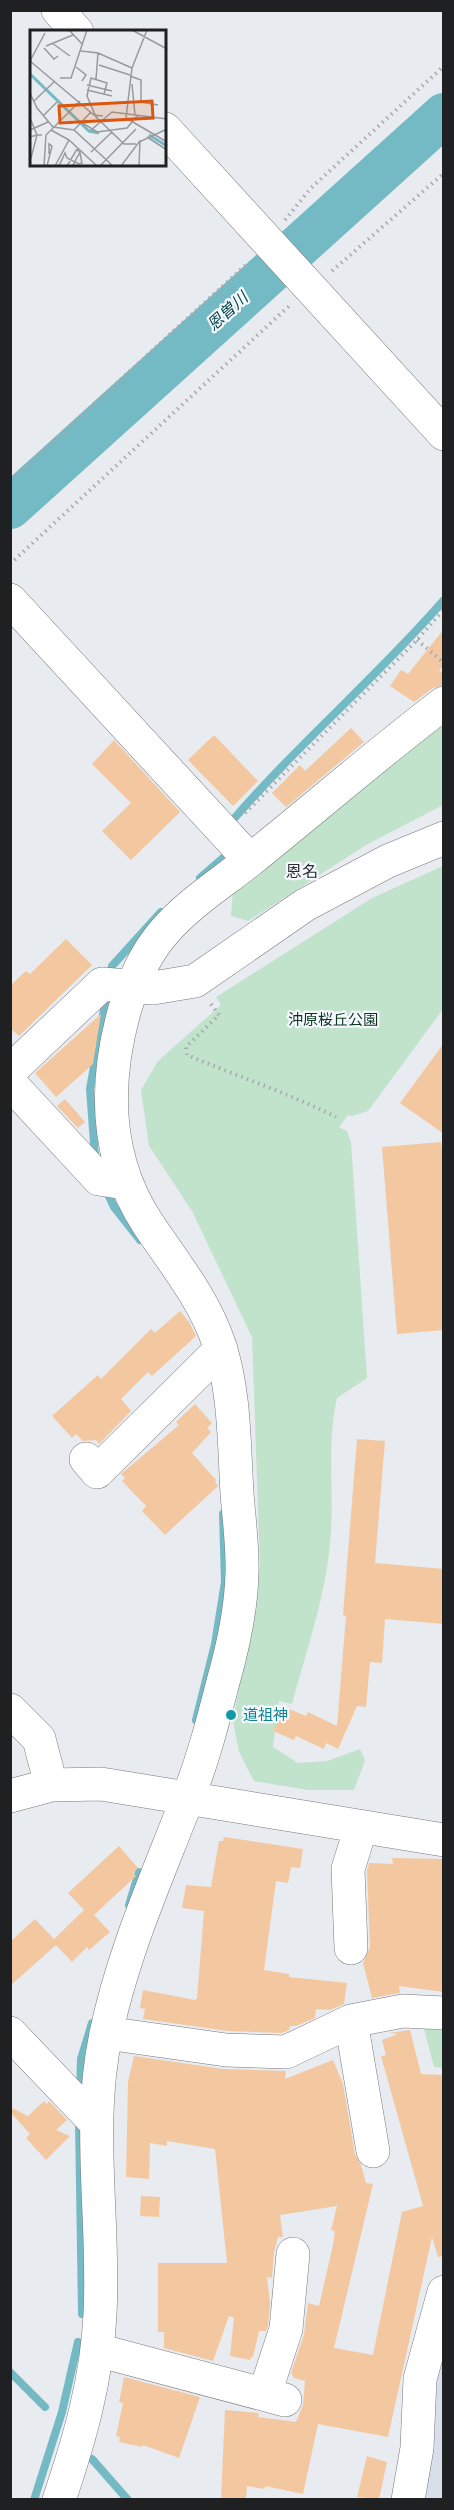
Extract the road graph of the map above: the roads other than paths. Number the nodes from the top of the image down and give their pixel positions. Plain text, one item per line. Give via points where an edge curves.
1 (58, 10) edge
2 (75, 30) edge
3 (166, 130) edge
4 (444, 434) edge
5 (10, 600) edge
6 (444, 703) edge
7 (444, 838) edge
8 (250, 860) junction
9 (132, 988) junction
10 (10, 1071) edge
11 (10, 1083) edge
12 (125, 1183) junction
13 (221, 1349) junction
14 (98, 1472) dead end
15 (10, 1710) edge
16 (51, 1785) junction
17 (10, 1796) edge
18 (188, 1797) junction
19 (361, 1827) junction
20 (444, 1840) edge
21 (351, 1948) dead end
22 (444, 2013) edge
23 (351, 2022) junction
24 (10, 2032) edge
25 (106, 2033) junction
26 (84, 2110) junction
27 (374, 2151) dead end
28 (298, 2271) dead end
29 (444, 2292) edge
30 (97, 2350) junction
31 (59, 2499) edge
32 (408, 2499) edge

1 - 2 street
3 - 4 street
5 - 8 street
6 - 8 street
7 - 9 street via 388,861 305,905 195,981
8 - 9 street via 185,910 164,932 141,965
9 - 10 street via 102,984
9 - 12 street via 119,1033 111,1084 116,1148
11 - 12 street via 99,1179
12 - 13 street via 202,1303
13 - 14 street
13 - 18 street via 233,1425 242,1575 234,1643
15 - 16 street via 39,1739
16 - 17 street
16 - 18 street via 101,1784
18 - 19 street
18 - 25 street via 119,1979
19 - 20 street
19 - 21 street via 348,1869
22 - 23 street via 403,2011
23 - 25 street via 286,2052 226,2050
23 - 27 street
24 - 26 street
25 - 26 street via 99,2069
26 - 30 street via 101,2238
28 - 30 street via 275,2396
29 - 32 street via 420,2379 417,2448
30 - 31 street via 89,2406

